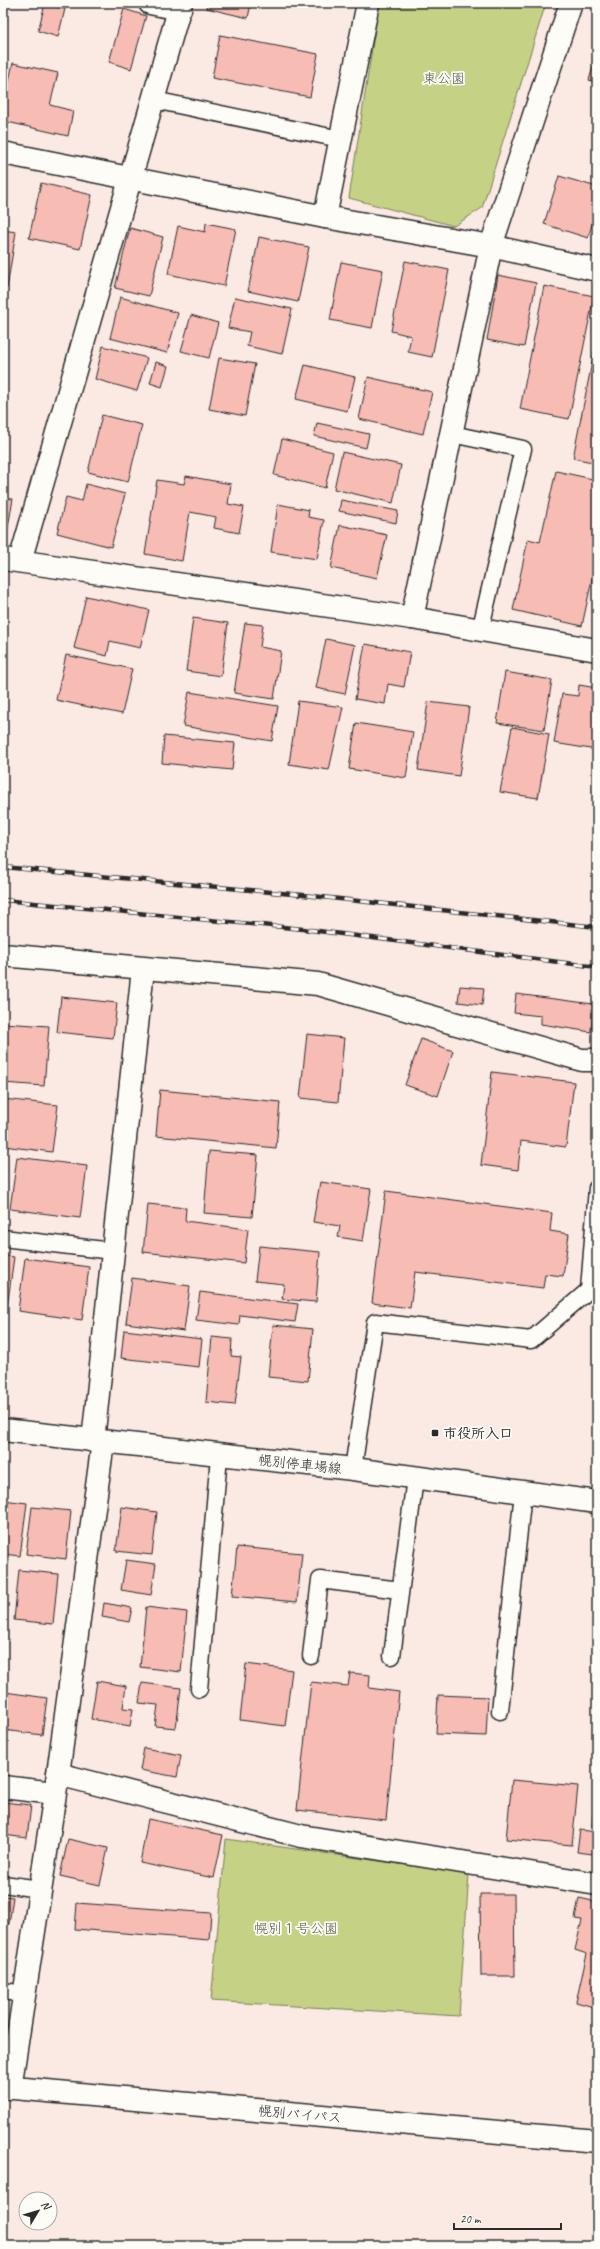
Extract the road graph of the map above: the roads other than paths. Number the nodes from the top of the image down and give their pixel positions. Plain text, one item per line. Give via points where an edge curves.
1 (150, 3) edge
2 (368, 3) edge
3 (571, 3) edge
4 (180, 6) edge
5 (154, 100) junction
6 (340, 139) junction
7 (3, 153) edge
8 (131, 177) junction
9 (325, 217) junction
10 (491, 246) junction
11 (597, 270) edge
12 (452, 434) junction
13 (11, 560) edge
14 (412, 618) junction
15 (480, 631) junction
16 (597, 650) edge
17 (3, 955) edge
18 (143, 969) junction
19 (597, 1060) edge
20 (597, 1188) edge
21 (3, 1238) edge
22 (112, 1251) junction
23 (3, 1430) edge
24 (98, 1442) junction
25 (219, 1456) junction
26 (353, 1470) junction
27 (415, 1478) junction
28 (523, 1492) junction
29 (597, 1502) edge
30 (400, 1590) junction
31 (311, 1656) dead end
32 (392, 1656) dead end
33 (199, 1689) dead end
34 (500, 1711) dead end
35 (56, 1783) junction
36 (3, 1787) edge
37 (3, 1884) edge
38 (597, 1884) edge
39 (40, 1889) junction
40 (14, 1992) edge
41 (6, 2088) edge
42 (597, 2141) edge

1 - 4 main road
2 - 6 main road
3 - 10 main road
4 - 5 main road
5 - 6 lane
5 - 8 main road
6 - 9 main road
7 - 8 main road
8 - 9 main road
8 - 13 main road
9 - 10 main road
10 - 11 main road
10 - 12 main road
12 - 14 main road
12 - 15 lane via 524,449
13 - 14 main road
14 - 15 main road
15 - 16 main road
17 - 18 main road
18 - 19 main road via 318,984 582,1060
18 - 22 main road
20 - 26 lane via 589,1290 531,1340 375,1322
21 - 22 lane
22 - 24 main road
23 - 24 main road, 幌別停車場線
24 - 25 main road, 幌別停車場線
24 - 35 main road
25 - 26 main road, 幌別停車場線
25 - 33 lane
26 - 27 main road, 幌別停車場線
27 - 28 main road, 幌別停車場線
27 - 30 lane
28 - 29 main road, 幌別停車場線
28 - 34 lane
30 - 31 lane via 320,1580
30 - 32 lane
35 - 36 main road
35 - 38 main road via 301,1836
35 - 39 main road
37 - 39 lane
39 - 40 main road
40 - 41 main road
41 - 42 main road, 幌別バイパス

